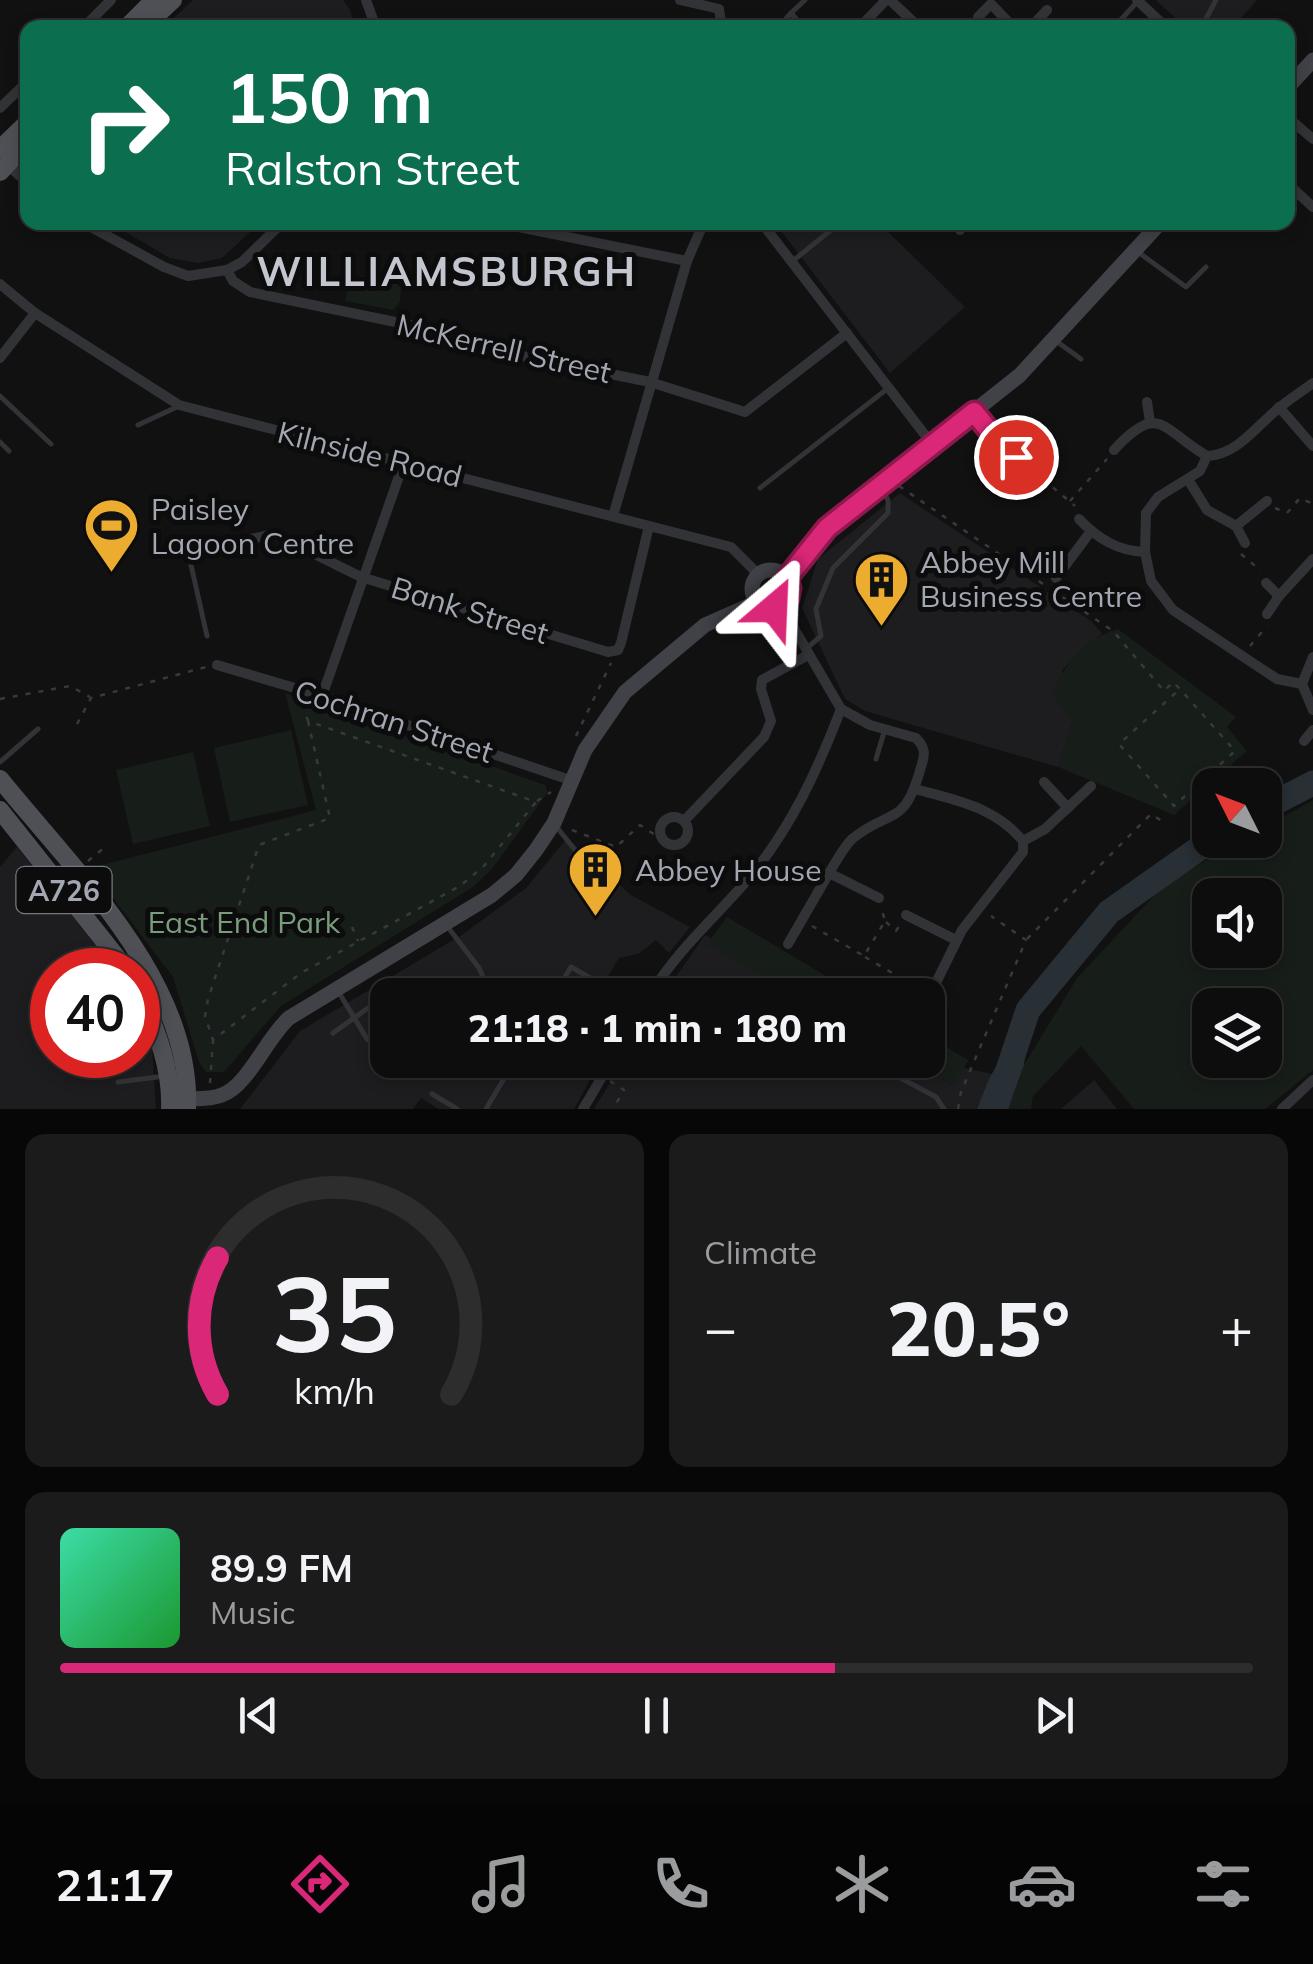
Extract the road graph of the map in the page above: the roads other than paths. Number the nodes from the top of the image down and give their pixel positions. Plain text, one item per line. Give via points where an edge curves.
1 (111, 0) edge
2 (681, 0) edge
3 (804, 0) edge
4 (888, 0) edge
5 (1137, 0) edge
6 (163, 2) edge
7 (1047, 10) dead end
8 (791, 14) junction
9 (978, 17) dead end
10 (90, 20) edge
11 (137, 20) edge
12 (721, 20) edge
13 (785, 20) edge
14 (797, 20) edge
15 (867, 20) edge
16 (911, 20) edge
17 (1006, 20) edge
18 (1038, 20) edge
19 (1120, 20) edge
20 (1158, 20) edge
21 (1313, 60) edge
22 (1295, 79) edge
23 (20, 89) edge
24 (0, 108) edge
25 (20, 134) edge
26 (2, 161) edge
27 (97, 230) edge
28 (275, 230) edge
29 (533, 230) edge
30 (701, 230) edge
31 (767, 230) edge
32 (831, 230) edge
33 (1154, 230) edge
34 (1136, 250) junction
35 (688, 261) junction
36 (792, 262) junction
37 (1206, 267) dead end
38 (227, 270) junction
39 (0, 284) edge
40 (35, 312) junction
41 (847, 333) junction
42 (1054, 339) junction
43 (0, 358) edge
44 (1081, 359) dead end
45 (650, 382) junction
46 (1313, 383) edge
47 (889, 388) junction
48 (0, 396) edge
49 (1147, 402) dead end
50 (180, 405) junction
51 (1279, 408) junction
52 (974, 412) junction
53 (1150, 422) junction
54 (138, 425) dead end
55 (0, 442) edge
56 (50, 444) dead end
57 (932, 444) junction
58 (1313, 446) edge
59 (1114, 450) road end
60 (10, 451) dead end
61 (1208, 456) junction
62 (404, 462) junction
63 (1032, 470) road end
64 (1188, 481) junction
65 (884, 482) junction
66 (760, 488) dead end
67 (1267, 501) road end
68 (613, 516) junction
69 (1080, 520) dead end
70 (649, 526) junction
71 (1236, 526) junction
72 (1091, 531) junction
73 (1245, 543) road end
74 (213, 547) joint
75 (1145, 552) junction
76 (1313, 559) edge
77 (758, 575) junction
78 (361, 577) junction
79 (787, 578) junction
80 (1056, 578) dead end
81 (1266, 583) road end
82 (1279, 596) junction
83 (757, 602) junction
84 (781, 606) junction
85 (1267, 614) road end
86 (207, 636) dead end
87 (807, 652) junction
88 (1313, 657) edge
89 (217, 664) road end
90 (1302, 684) junction
91 (322, 696) junction
92 (840, 709) junction
93 (1313, 710) edge
94 (38, 729) dead end
95 (885, 729) junction
96 (1313, 730) edge
97 (1304, 740) dead end
98 (876, 759) dead end
99 (0, 762) edge
100 (0, 780) edge
101 (570, 780) junction
102 (1044, 782) dead end
103 (1091, 786) dead end
104 (915, 788) junction
105 (1068, 808) junction
106 (0, 810) edge
107 (684, 821) junction
108 (554, 823) junction
109 (1023, 841) junction
110 (75, 872) junction
111 (829, 873) junction
112 (60, 885) junction
113 (608, 891) dead end
114 (879, 898) road end
115 (906, 915) road end
116 (445, 924) junction
117 (956, 940) junction
118 (788, 944) dead end
119 (110, 948) edge
120 (483, 978) edge
121 (564, 978) edge
122 (590, 978) edge
123 (660, 978) edge
124 (938, 978) edge
125 (337, 988) junction
126 (370, 1006) edge
127 (354, 1018) junction
128 (333, 1032) dead end
129 (160, 1041) edge
130 (370, 1041) edge
131 (168, 1076) junction
132 (505, 1078) edge
133 (601, 1078) edge
134 (901, 1078) edge
135 (1313, 1080) edge
136 (118, 1082) dead end
137 (432, 1094) dead end
138 (179, 1104) edge
139 (457, 1109) edge
140 (486, 1109) edge
141 (583, 1109) edge
142 (944, 1109) edge
143 (1282, 1109) edge

1 - 10 street
2 - 12 street via 719,9
3 - 8 lane
4 - 15 street
4 - 16 street
5 - 19 lane
5 - 20 street
6 - 11 main road
7 - 18 street
8 - 13 lane
8 - 14 lane
9 - 17 street via 991,4
21 - 22 street
23 - 24 street
25 - 26 main road
27 - 38 street via 188,276
28 - 38 street
29 - 35 street
30 - 35 street
31 - 36 street
32 - 36 lane
33 - 34 street
34 - 37 lane via 1186,287
34 - 42 street
35 - 45 street
36 - 41 street
38 - 45 street, McKerrell Street via 250,292
39 - 40 street, Kilnside Road
40 - 43 street
40 - 50 street, Kilnside Road
41 - 45 street, McKerrell Street via 745,412
41 - 47 street
42 - 44 lane
42 - 52 street
45 - 68 street
46 - 51 street
47 - 57 street
47 - 66 lane
48 - 56 lane
49 - 53 street
50 - 54 lane
50 - 62 street, Kilnside Road
51 - 58 street
51 - 61 street via 1240,444
52 - 57 street
52 - 63 street
53 - 59 street
53 - 61 street via 1162,423
55 - 60 lane
57 - 65 street
61 - 64 street
62 - 68 street, Kilnside Road
62 - 78 street
64 - 71 street via 1207,510
64 - 75 street via 1151,504
65 - 79 street via 827,528
65 - 87 lane via 888,513 832,568 816,609 820,636
67 - 71 street
68 - 70 street, Kilnside Road
69 - 72 street
70 - 77 street, Kilnside Road via 731,547
70 - 78 street, Bank Street via 618,650 608,652
71 - 73 street
72 - 75 street via 1123,551
72 - 80 street
74 - 78 street, Bank Street via 274,534
74 - 86 lane via 189,556
75 - 90 street via 1147,570 1173,610 1277,679
76 - 82 street
77 - 79 street via 774,570
77 - 83 street via 752,588
78 - 91 street
79 - 84 street via 790,594
81 - 82 street
82 - 85 street
83 - 84 street
83 - 101 street via 705,625 646,672 625,692
84 - 87 street
87 - 92 street
87 - 107 street via 762,680 771,721 764,737
88 - 90 street
89 - 91 street, Cochran Street
90 - 93 street
91 - 101 street, Cochran Street
92 - 95 street
92 - 123 street via 816,776 784,832
94 - 99 lane
95 - 98 lane
95 - 104 street via 922,743
96 - 97 street
100 - 110 main road, A726
101 - 108 street
102 - 105 street
103 - 105 street
104 - 109 street via 983,808
104 - 111 street via 892,819 848,842
105 - 109 street
106 - 112 main road, A726
107 - 107 street via 685,841 664,841 664,822
108 - 113 lane
108 - 116 street via 516,876
109 - 117 street via 1024,852
110 - 112 main road
110 - 138 main road, A726 via 154,976 178,1036
111 - 114 street
111 - 118 street
112 - 119 main road, A726
115 - 117 street
116 - 120 lane
116 - 125 street
117 - 124 street
121 - 122 lane via 571,967
125 - 127 lane
125 - 138 street via 276,1029 239,1083 222,1096
126 - 127 lane
127 - 128 lane
127 - 130 lane
129 - 131 main road
131 - 136 lane
131 - 138 main road
132 - 140 lane
133 - 141 street
134 - 142 lane via 936,1097
135 - 143 street
137 - 139 lane

